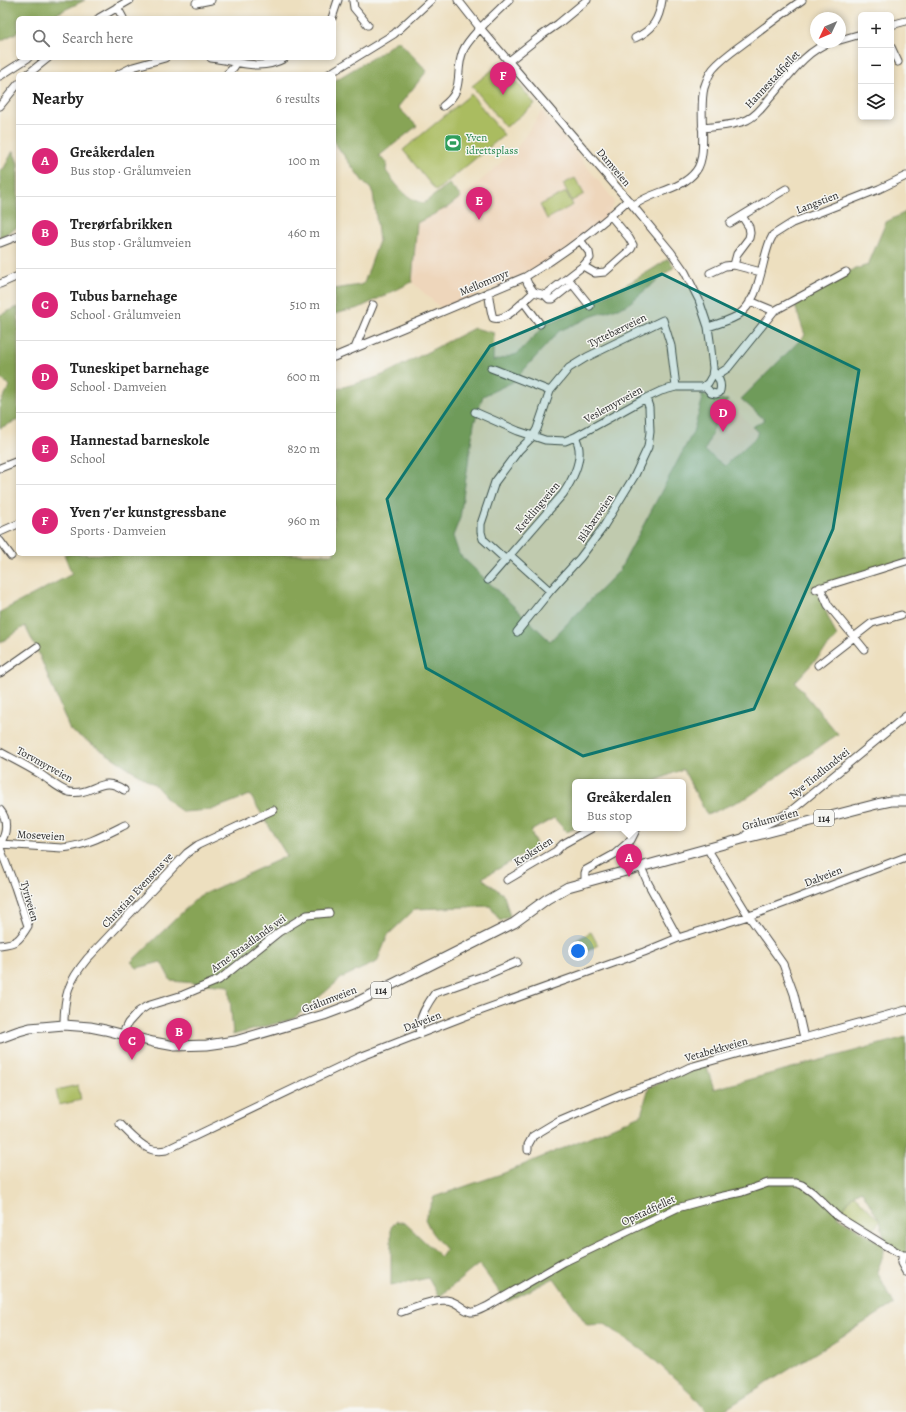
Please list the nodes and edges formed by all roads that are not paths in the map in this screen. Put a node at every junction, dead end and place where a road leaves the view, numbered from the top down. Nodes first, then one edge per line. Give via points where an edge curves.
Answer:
1 (130, 0) edge
2 (211, 0) edge
3 (338, 0) edge
4 (354, 0) edge
5 (431, 0) edge
6 (458, 0) edge
7 (509, 0) edge
8 (587, 0) edge
9 (662, 0) edge
10 (802, 0) edge
11 (196, 3) dead end
12 (117, 8) junction
13 (103, 16) edge
14 (123, 16) edge
15 (333, 16) edge
16 (906, 21) edge
17 (894, 24) edge
18 (368, 25) dead end
19 (480, 28) junction
20 (858, 35) edge
21 (635, 38) dead end
22 (846, 38) edge
23 (819, 48) edge
24 (891, 48) edge
25 (25, 60) edge
26 (46, 60) edge
27 (158, 60) edge
28 (224, 60) edge
29 (277, 60) edge
30 (509, 61) junction
31 (237, 62) junction
32 (898, 62) dead end
33 (30, 72) edge
34 (123, 72) edge
35 (229, 72) edge
36 (332, 72) edge
37 (0, 76) edge
38 (16, 86) edge
39 (0, 106) edge
40 (443, 106) dead end
41 (702, 128) junction
42 (906, 176) edge
43 (786, 189) dead end
44 (630, 203) junction
45 (610, 216) junction
46 (742, 216) junction
47 (730, 223) dead end
48 (16, 237) edge
49 (580, 240) junction
50 (0, 244) edge
51 (734, 265) junction
52 (584, 266) junction
53 (761, 272) junction
54 (846, 272) dead end
55 (710, 273) dead end
56 (16, 277) edge
57 (524, 277) junction
58 (570, 282) junction
59 (0, 284) edge
60 (488, 292) junction
61 (534, 292) junction
62 (523, 301) junction
63 (750, 301) junction
64 (372, 305) dead end
65 (590, 306) dead end
66 (774, 311) junction
67 (540, 324) dead end
68 (708, 328) junction
69 (355, 348) junction
70 (336, 355) edge
71 (491, 368) dead end
72 (715, 372) junction
73 (705, 386) junction
74 (676, 387) junction
75 (550, 392) junction
76 (646, 398) junction
77 (475, 412) dead end
78 (533, 436) junction
79 (576, 437) junction
80 (16, 462) edge
81 (0, 468) edge
82 (16, 525) edge
83 (0, 532) edge
84 (0, 541) edge
85 (11, 556) dead end
86 (508, 557) junction
87 (906, 561) edge
88 (488, 580) dead end
89 (550, 591) junction
90 (901, 615) dead end
91 (517, 632) dead end
92 (854, 637) junction
93 (37, 647) dead end
94 (864, 649) dead end
95 (818, 665) dead end
96 (0, 673) edge
97 (906, 716) edge
98 (0, 752) edge
99 (124, 790) dead end
100 (906, 801) edge
101 (0, 810) edge
102 (273, 810) dead end
103 (125, 825) dead end
104 (587, 831) edge
105 (636, 831) edge
106 (742, 839) junction
107 (0, 844) edge
108 (0, 848) edge
109 (710, 853) dead end
110 (906, 857) edge
111 (641, 867) junction
112 (507, 880) dead end
113 (585, 882) junction
114 (330, 913) dead end
115 (748, 915) junction
116 (678, 938) junction
117 (0, 945) edge
118 (517, 962) dead end
119 (906, 1010) edge
120 (64, 1025) junction
121 (123, 1033) junction
122 (420, 1033) junction
123 (0, 1038) edge
124 (804, 1038) junction
125 (120, 1124) dead end
126 (528, 1150) dead end
127 (904, 1255) edge
128 (906, 1272) edge
129 (401, 1312) dead end

1 - 12 street
2 - 11 street
3 - 15 street
4 - 18 street via 354,8
5 - 36 street via 394,34
6 - 19 street, Damveien
7 - 19 street
8 - 30 street
9 - 21 street via 655,23 646,33
10 - 41 street via 725,57 712,70 703,94
12 - 13 street
12 - 14 street
16 - 17 street
19 - 30 street, Damveien
19 - 40 street via 463,50 457,92
20 - 22 street
23 - 41 street, Hannestadfjellet via 809,55 753,116 740,122
24 - 32 street
25 - 37 street
26 - 33 street
27 - 34 street
28 - 31 street
29 - 31 street via 262,66
30 - 44 street, Damveien
31 - 35 street
38 - 39 street
41 - 44 street via 701,164 694,174 677,185
42 - 53 street, Langstien via 792,223 777,232 770,241
43 - 46 street
44 - 45 street, Mellommyr
44 - 68 street, Damveien via 685,272 699,300
45 - 49 street, Mellommyr
45 - 52 street via 629,238 633,245 632,250 605,272 595,273
46 - 47 street
46 - 51 street via 750,232 749,238 737,254
48 - 50 street
49 - 52 street via 591,255
49 - 57 street, Mellommyr
51 - 53 street
51 - 55 street
52 - 58 street
53 - 63 street, Langstien
54 - 66 street
56 - 59 street
57 - 60 street, Mellommyr
57 - 61 street
58 - 61 street via 553,299
58 - 65 street
60 - 62 street via 490,308 493,318 496,319 508,315
60 - 69 street, Mellommyr
61 - 62 street
62 - 67 street
63 - 66 street
63 - 68 street, Langstien via 736,316
64 - 69 street
66 - 72 street via 728,368
68 - 72 street, Damveien
69 - 70 street, Mellommyr
71 - 75 street
72 - 73 street
72 - 73 street, Damveien via 721,384 719,393 711,393
73 - 74 street, Veslemyrveien
74 - 75 street, Tyttebærveien via 671,346 663,320 569,368
74 - 76 street, Veslemyrveien
75 - 78 street, Tyttebærveien
76 - 79 street, Veslemyrveien
76 - 89 street, Blåbærveien via 649,407 648,447 635,475 602,529
77 - 78 street
78 - 79 street, Veslemyrveien via 554,441
78 - 86 street, Tyttebærveien via 519,450 496,482 481,524 483,539
79 - 86 street, Kreklingveien via 580,450 571,481 563,494
80 - 81 street
82 - 83 street
84 - 85 street
86 - 88 street, Kreklingveien
86 - 89 street, Tyttebærveien
87 - 92 street via 818,588 828,606
89 - 91 street, Blåbærveien
90 - 92 street via 872,622
92 - 94 street
92 - 95 street
93 - 96 street
97 - 106 street, Nye Tindlundvei via 792,810 748,833
98 - 99 street, Torvmyrveien via 67,791 76,793 111,783
100 - 106 main road, Grålumveien / 114 via 876,804
101 - 107 street via 6,823
102 - 120 street, Christian Evensens ve via 198,845 187,853 77,971 65,998
103 - 107 street, Moseveien via 72,847
104 - 112 street, Krokstien
105 - 113 street via 631,840 615,854 586,870
106 - 111 main road, Grålumveien / 114
108 - 117 street, Tyriveien via 28,926 15,943
109 - 115 street
110 - 115 street, Dalveien
111 - 113 main road, Grålumveien / 114
111 - 116 street
113 - 121 main road, Grålumveien / 114 via 558,892 514,923 480,941 365,998 324,1015 217,1045 176,1046
114 - 121 street, Arne Braadlands vei via 307,916 279,932 219,980 147,1006 128,1023
115 - 116 street, Dalveien
115 - 124 street via 783,964 794,994
116 - 122 street, Dalveien
118 - 122 street via 437,992 421,1019
119 - 124 street, Vetabekkveien
120 - 121 main road, Grålumveien / 114
120 - 123 main road, Grålumveien / 114 via 30,1028
122 - 125 street, Dalveien via 360,1056 166,1150 150,1149
124 - 126 street, Vetabekkveien via 690,1067 663,1080 624,1093 540,1130 533,1136
127 - 128 street, Opstadfjellet via 901,1263
127 - 129 street, Opstadfjellet via 837,1216 802,1185 792,1182 768,1183 677,1208 564,1262 476,1311 470,1312 446,1300

